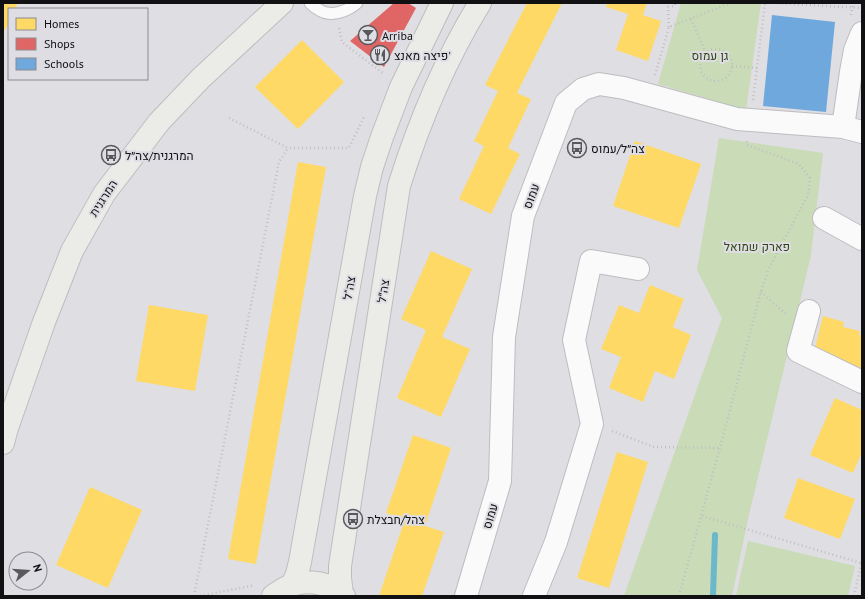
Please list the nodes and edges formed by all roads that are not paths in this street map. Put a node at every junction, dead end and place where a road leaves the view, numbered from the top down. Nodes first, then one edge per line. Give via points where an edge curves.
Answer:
1 (282, 3) edge
2 (310, 3) edge
3 (357, 3) edge
4 (442, 3) edge
5 (480, 3) edge
6 (856, 26) edge
7 (853, 129) edge
8 (824, 218) dead end
9 (862, 240) edge
10 (638, 269) dead end
11 (806, 321) road end
12 (862, 382) edge
13 (3, 443) edge
14 (292, 585) junction
15 (266, 590) edge
16 (343, 595) edge
17 (466, 596) edge
18 (534, 596) edge

1 - 13 main road, המרגנית via 201,78 159,122 104,194 72,251 44,322
2 - 3 lane via 321,12 336,14
4 - 14 main road, צה"ל via 401,87 372,167 300,562
5 - 16 main road, צה״ל via 430,99 399,186 340,566
6 - 7 street via 855,50 850,72
7 - 17 street, עמוס via 738,120 624,88 599,84 583,89 566,102 523,216 504,337 500,481
8 - 9 street
10 - 18 street via 591,261 574,340 592,424 556,542
11 - 12 street via 798,351
14 - 15 main road via 281,590
14 - 16 main road via 318,583 331,587

